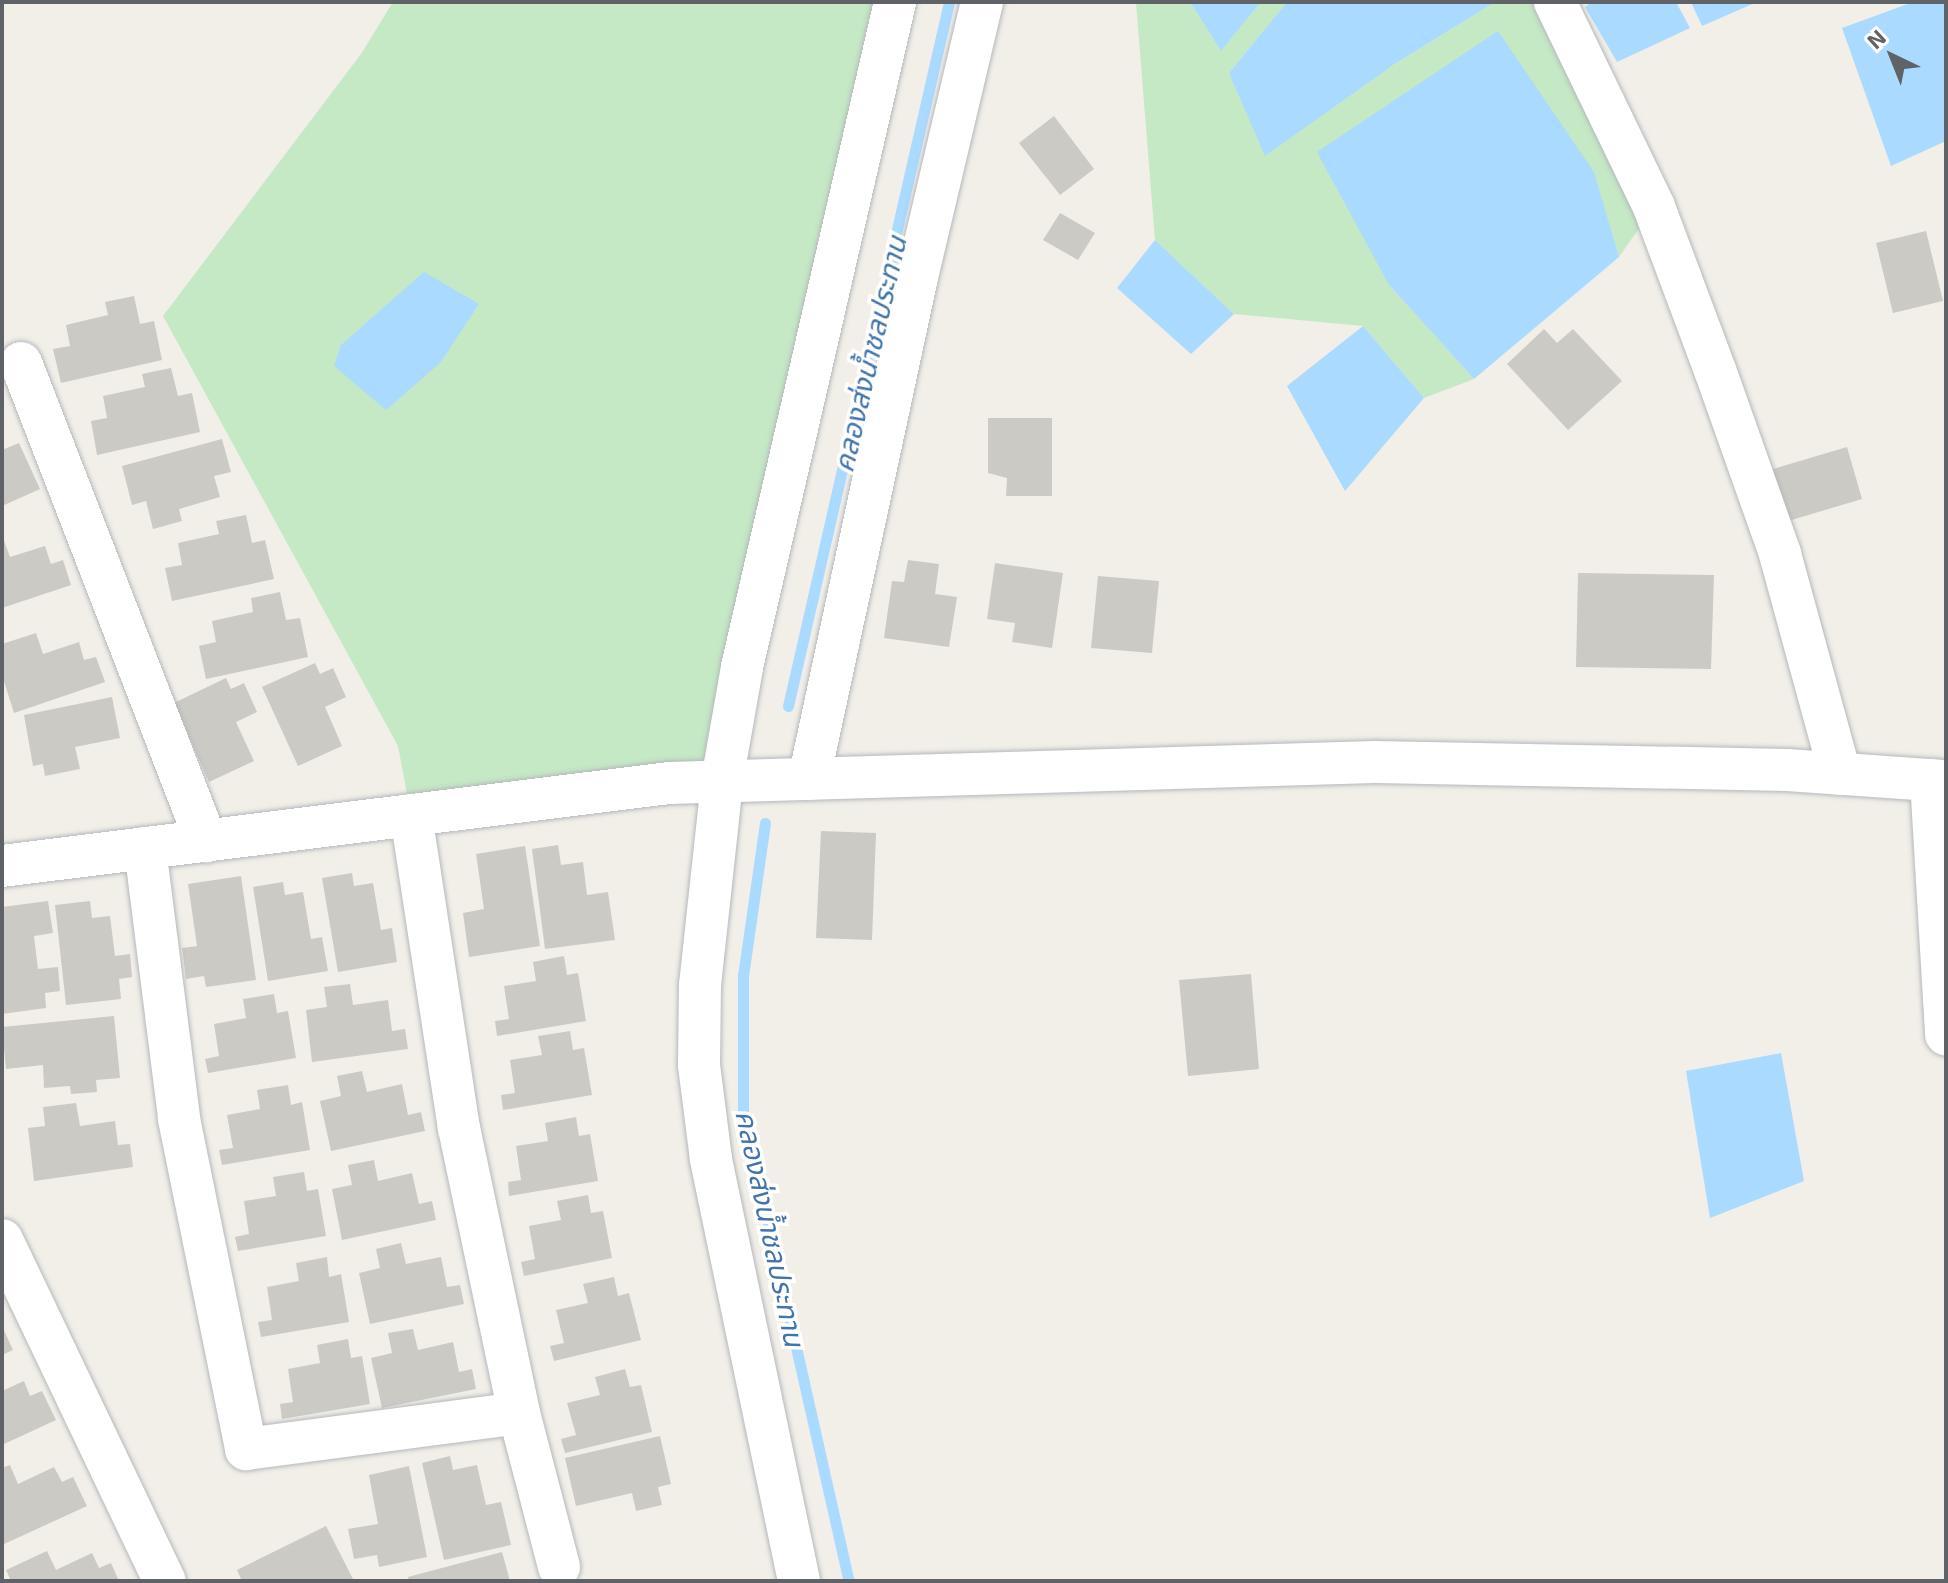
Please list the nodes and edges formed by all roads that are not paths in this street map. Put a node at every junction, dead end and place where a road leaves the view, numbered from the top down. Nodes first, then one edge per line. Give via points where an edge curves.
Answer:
1 (895, 2) edge
2 (982, 2) edge
3 (1555, 2) edge
4 (21, 363) dead end
5 (1840, 774) junction
6 (809, 779) junction
7 (722, 781) junction
8 (1938, 781) edge
9 (411, 815) junction
10 (206, 841) junction
11 (145, 848) junction
12 (2, 866) edge
13 (1946, 1035) edge
14 (2, 1240) edge
15 (519, 1413) junction
16 (559, 1567) dead end
17 (165, 1581) edge
18 (799, 1581) edge

1 - 7 street via 742,667
2 - 6 street
3 - 5 street via 1654,207 1715,370 1780,554
4 - 10 street
5 - 6 street via 1375,762
5 - 8 street
6 - 7 street
7 - 9 street
7 - 18 street via 700,985 699,1065 711,1159
8 - 13 street
9 - 10 street
9 - 15 street via 459,1128
10 - 11 street
11 - 12 street
11 - 15 street via 179,1119 246,1449
14 - 17 street
15 - 16 street

